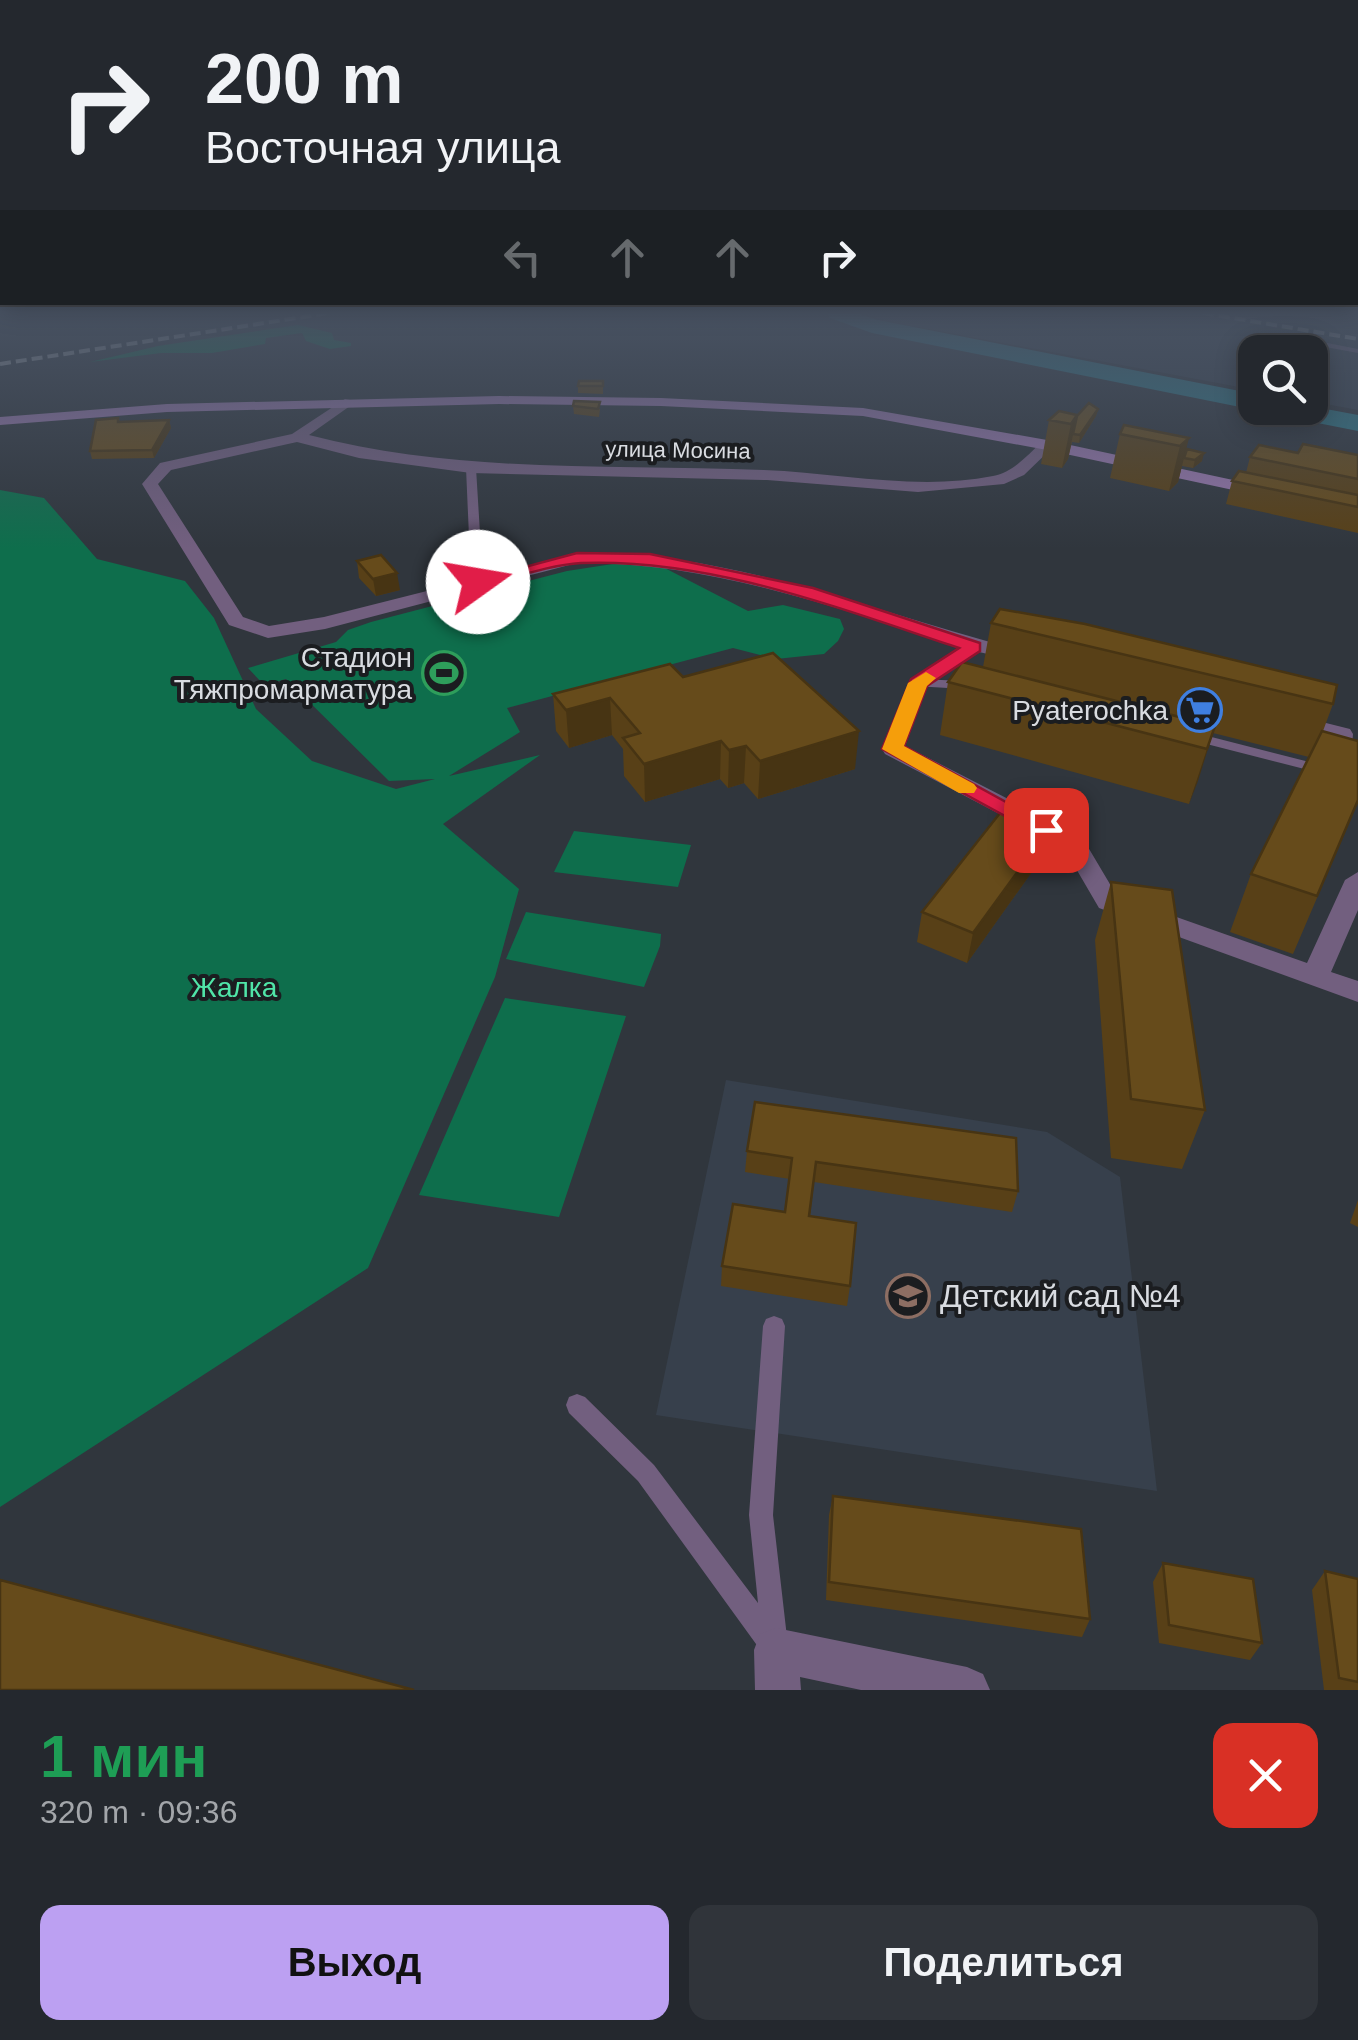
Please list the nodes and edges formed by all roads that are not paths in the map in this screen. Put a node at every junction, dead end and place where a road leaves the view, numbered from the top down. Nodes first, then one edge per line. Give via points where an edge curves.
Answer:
1 (345, 403) junction
2 (0, 421) edge
3 (297, 437) junction
4 (1047, 444) junction
5 (471, 468) junction
6 (1281, 496) edge
7 (478, 582) junction
8 (973, 647) junction
9 (1041, 660) edge
10 (918, 683) junction
11 (990, 688) edge
12 (1266, 714) edge
13 (1174, 731) edge
14 (1348, 777) edge
15 (1358, 880) edge
16 (1315, 977) junction
17 (1358, 992) edge
18 (774, 1326) dead end
19 (577, 1405) dead end
20 (777, 1670) edge
21 (967, 1690) edge

1 - 2 main road
1 - 3 street, улица Мосина
1 - 4 main road via 661,402 863,412
3 - 5 street, улица Мосина
3 - 7 street, улица Мосина via 166,466 150,484 236,621 268,632
4 - 5 street, улица Мосина via 998,481 918,486
4 - 6 main road
5 - 7 lane
7 - 8 street via 577,558 650,559 813,593
8 - 9 street
8 - 10 street
10 - 11 lane
10 - 16 street via 892,749 1073,843 1108,902
12 - 14 street via 1342,734
13 - 14 lane
15 - 16 street
16 - 17 street
18 - 20 lane via 761,1514
19 - 20 lane via 646,1473
20 - 21 street

